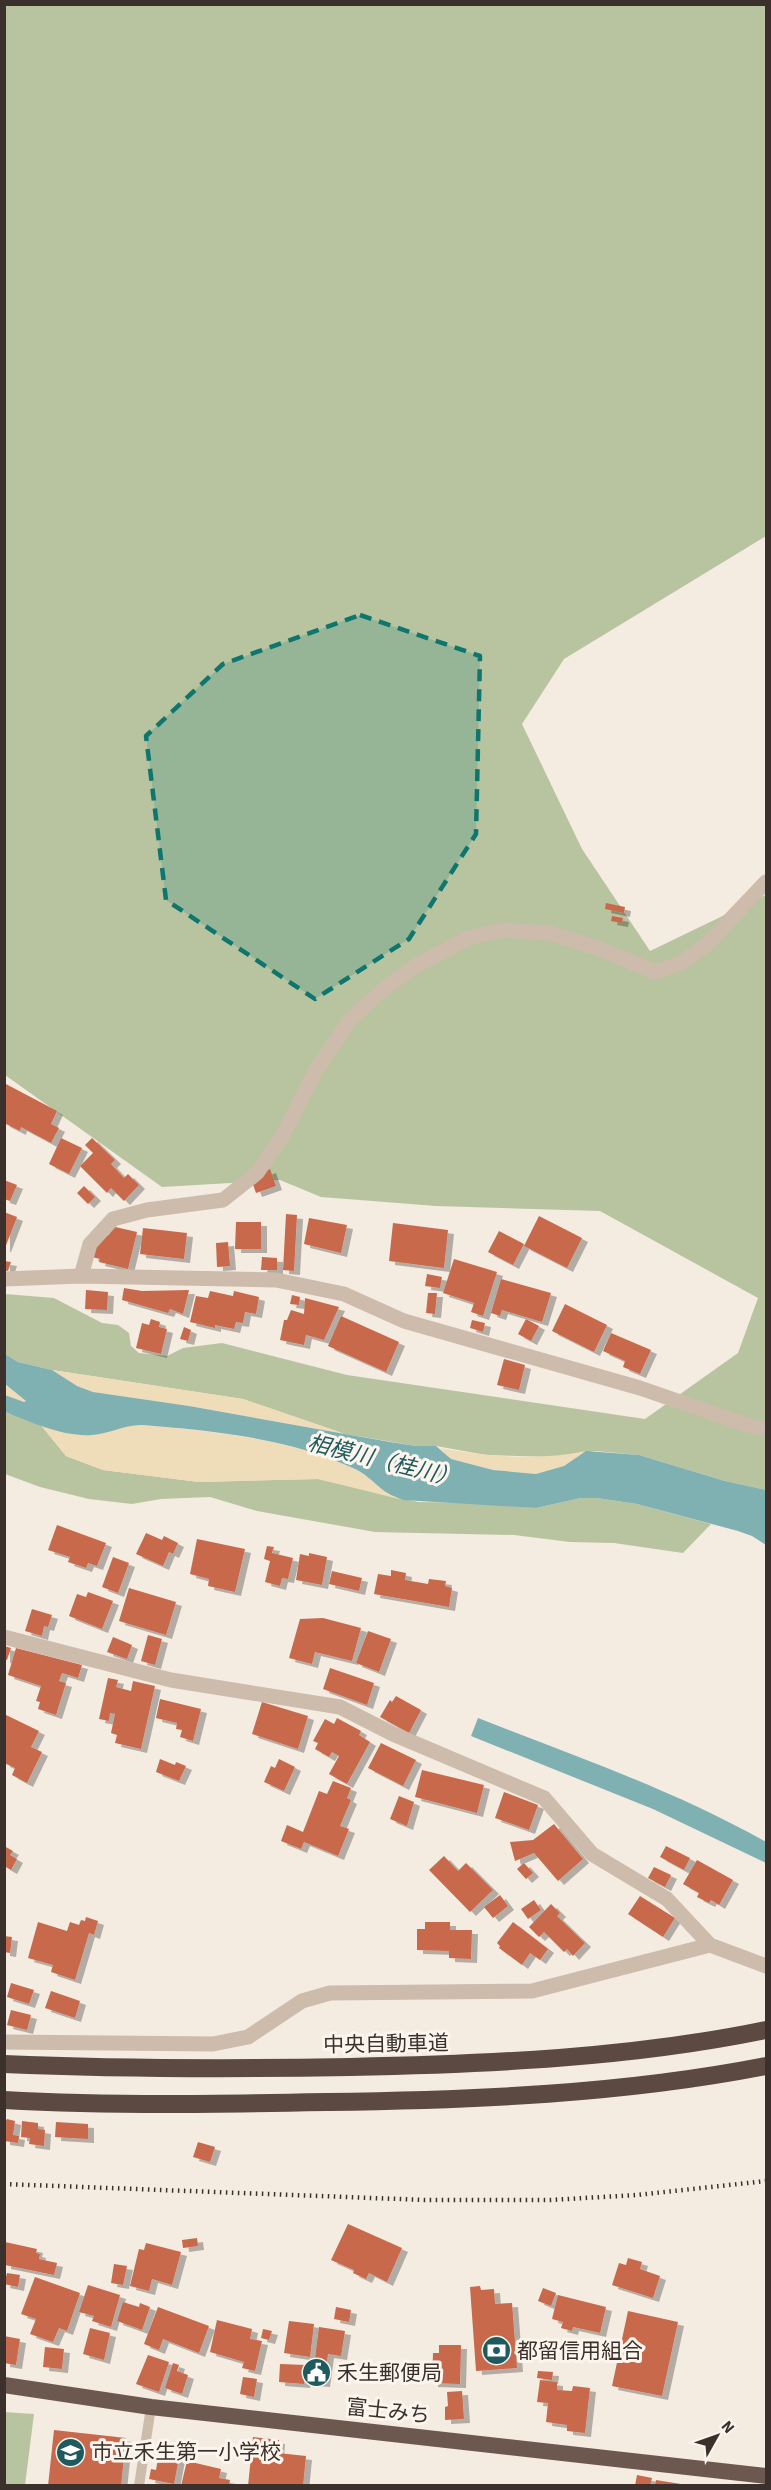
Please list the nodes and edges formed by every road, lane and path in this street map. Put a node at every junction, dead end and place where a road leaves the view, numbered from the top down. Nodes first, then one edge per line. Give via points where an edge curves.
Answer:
1 (766, 882) edge
2 (81, 1276) junction
3 (4, 1279) edge
4 (766, 1429) edge
5 (4, 1636) edge
6 (710, 1945) junction
7 (766, 1966) edge
8 (766, 2030) edge
9 (4, 2042) edge
10 (4, 2064) edge
11 (766, 2066) edge
12 (4, 2100) edge
13 (4, 2385) edge
14 (151, 2407) junction
15 (766, 2476) edge
16 (139, 2486) edge

1 - 2 street via 706,944 682,963 655,972 550,933 504,930 468,938 419,964 387,986 350,1020 257,1173 223,1200 147,1210 113,1219 90,1244
2 - 3 street
2 - 4 street via 276,1280 344,1294 404,1321 640,1388
5 - 6 street via 171,1680 340,1707 393,1734 544,1798 592,1854 667,1899
6 - 7 street
6 - 9 street via 532,1990 330,1993 302,2001 248,2037 213,2044
8 - 10 highway, 中央自動車道 via 633,2050 462,2065 111,2069
11 - 12 highway via 630,2086 455,2100 93,2105
13 - 14 highway, 富士みち
14 - 15 highway, 富士みち
14 - 16 lane

